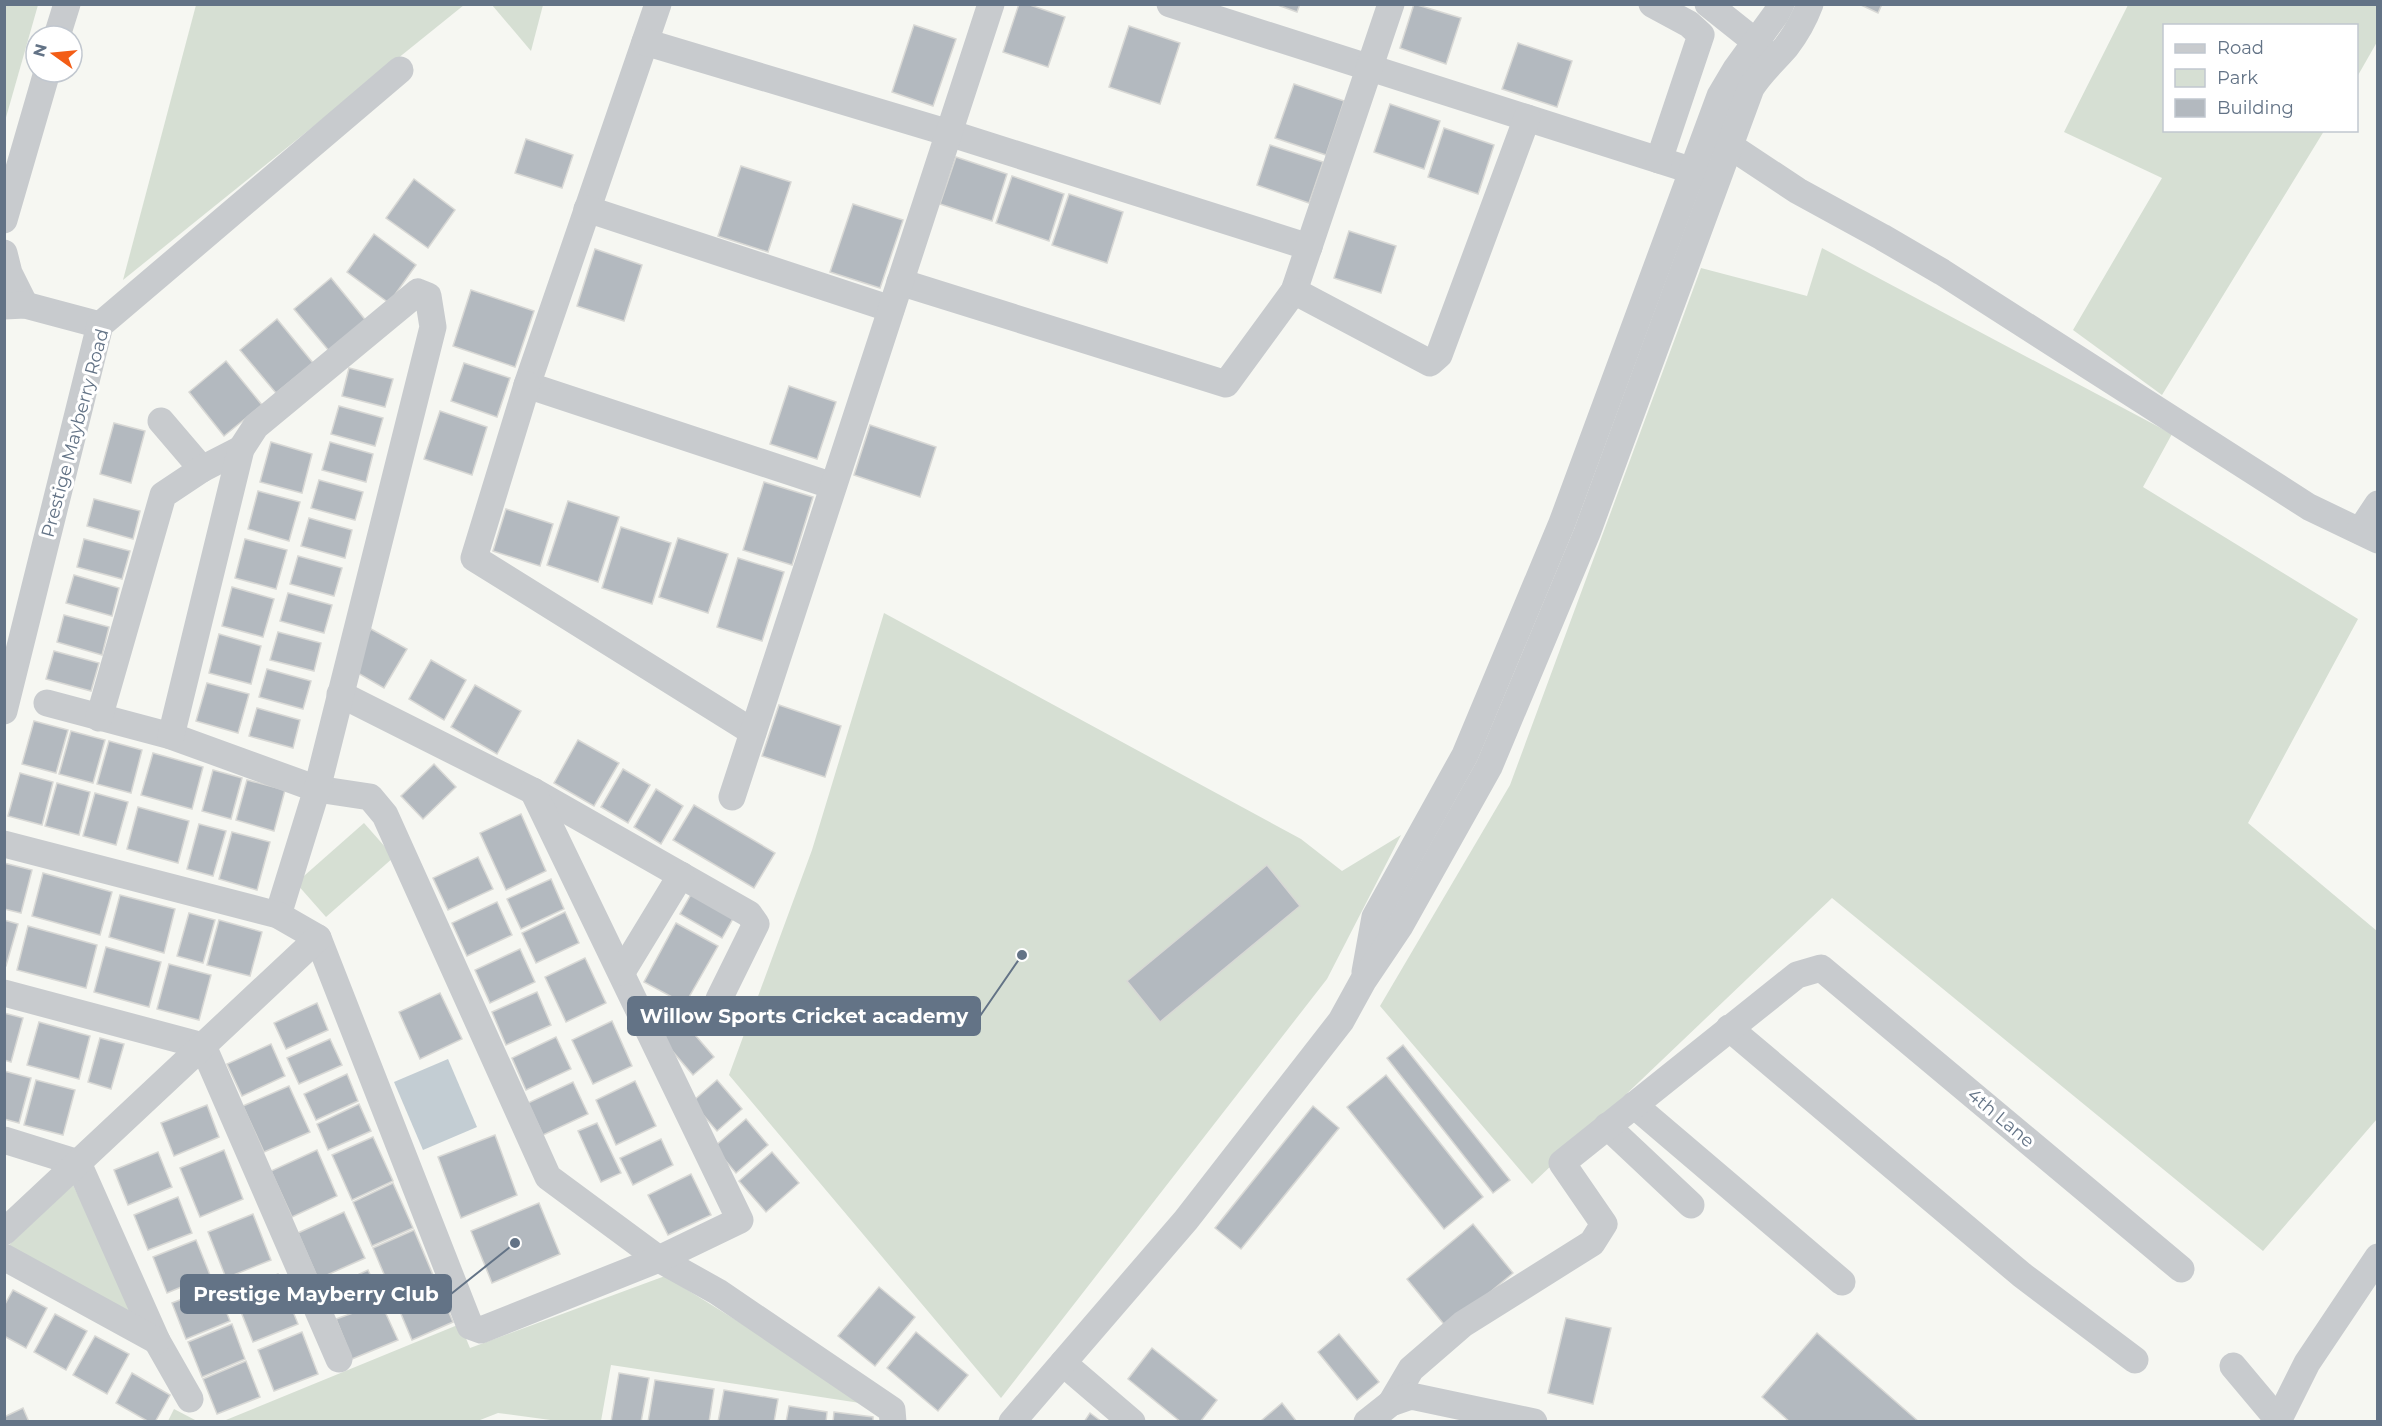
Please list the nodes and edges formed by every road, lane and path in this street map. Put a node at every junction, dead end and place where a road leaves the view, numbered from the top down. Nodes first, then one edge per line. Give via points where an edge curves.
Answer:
1 (67, 4) edge
2 (658, 4) edge
3 (991, 4) edge
4 (1170, 4) edge
5 (1391, 4) edge
6 (1652, 4) edge
7 (1708, 4) edge
8 (1780, 4) edge
9 (1810, 4) edge
10 (61, 24) edge
11 (645, 42) junction
12 (1765, 52) junction
13 (1370, 69) junction
14 (400, 70) dead end
15 (44, 84) edge
16 (1527, 118) junction
17 (949, 133) junction
18 (1706, 135) junction
19 (1730, 146) junction
20 (1659, 160) junction
21 (1693, 170) junction
22 (1719, 179) junction
23 (587, 209) junction
24 (4, 220) edge
25 (1309, 247) junction
26 (4, 253) edge
27 (900, 282) junction
28 (1294, 291) junction
29 (15, 305) edge
30 (891, 309) junction
31 (100, 325) junction
32 (527, 385) junction
33 (161, 421) dead end
34 (241, 449) junction
35 (202, 469) junction
36 (833, 486) junction
37 (2378, 504) edge
38 (2369, 536) edge
39 (340, 694) junction
40 (47, 703) dead end
41 (4, 711) edge
42 (99, 718) junction
43 (753, 732) junction
44 (171, 736) junction
45 (318, 789) junction
46 (533, 791) junction
47 (732, 797) dead end
48 (4, 844) edge
49 (681, 875) junction
50 (278, 915) junction
51 (318, 938) junction
52 (622, 972) junction
53 (1363, 981) junction
54 (4, 993) edge
55 (719, 999) dead end
56 (1729, 1028) junction
57 (203, 1046) junction
58 (1634, 1104) junction
59 (1607, 1126) junction
60 (4, 1140) edge
61 (78, 1163) junction
62 (1691, 1205) dead end
63 (4, 1232) edge
64 (4, 1257) edge
65 (2378, 1257) edge
66 (659, 1259) junction
67 (2181, 1269) dead end
68 (1842, 1282) dead end
69 (157, 1341) junction
70 (339, 1359) dead end
71 (2134, 1360) dead end
72 (1063, 1363) junction
73 (2233, 1366) dead end
74 (190, 1399) dead end
75 (1391, 1403) junction
76 (2279, 1421) edge
77 (893, 1422) edge
78 (1012, 1422) edge
79 (1132, 1422) edge
80 (1367, 1422) edge
81 (1534, 1422) edge

1 - 10 street
2 - 11 street
3 - 17 street
4 - 13 street
5 - 13 street
6 - 20 street via 1701,35
7 - 12 street
8 - 12 street
9 - 12 street via 1801,25
11 - 17 street
11 - 23 street
12 - 18 street via 1736,69 1720,96
12 - 19 street
13 - 16 street
13 - 25 street
14 - 31 street, Prestige Mayberry Road
15 - 24 street
16 - 20 street
16 - 28 street via 1439,355 1430,363
17 - 25 street
17 - 27 street
18 - 19 street
18 - 21 street
19 - 22 street
19 - 38 street via 1798,191 1942,272 2309,507
20 - 21 street
21 - 22 street
21 - 53 street via 1562,523 1465,755 1375,917
22 - 53 street via 1587,533 1489,767 1400,926
23 - 30 street
23 - 32 street
25 - 28 street
26 - 29 street
27 - 28 street via 1226,384
27 - 30 street
29 - 31 street
30 - 36 street
31 - 41 street, Prestige Mayberry Road
32 - 36 street
32 - 43 street via 474,558
33 - 35 street
34 - 35 street
34 - 39 street via 256,426 418,292 428,296 433,327
34 - 44 street
35 - 42 street via 163,495
36 - 43 street
37 - 38 street
39 - 45 street
39 - 46 street
40 - 42 street
42 - 44 street
43 - 47 street
44 - 45 street
45 - 50 street
45 - 66 street via 370,796 385,815 548,1177
46 - 49 street
46 - 52 street
48 - 50 street
49 - 52 street
49 - 55 street via 755,919
50 - 51 street
51 - 57 street
51 - 66 street via 470,1326 482,1330
52 - 66 street via 740,1220
53 - 72 street via 1341,1021 1186,1220
54 - 57 street
56 - 58 street
56 - 67 street, 4th Lane via 1797,975 1821,968
56 - 71 street via 2022,1275
57 - 61 street
57 - 70 street
58 - 59 street
58 - 68 street
59 - 62 street
59 - 75 street via 1562,1163 1604,1224 1592,1243 1462,1324 1411,1369
60 - 61 street
61 - 63 street
61 - 69 street
64 - 69 street
65 - 76 street via 2307,1363
66 - 77 street via 718,1292 892,1410
69 - 74 street
72 - 78 street
72 - 79 street
73 - 76 street
75 - 80 street
75 - 81 street via 1411,1396 1424,1397

